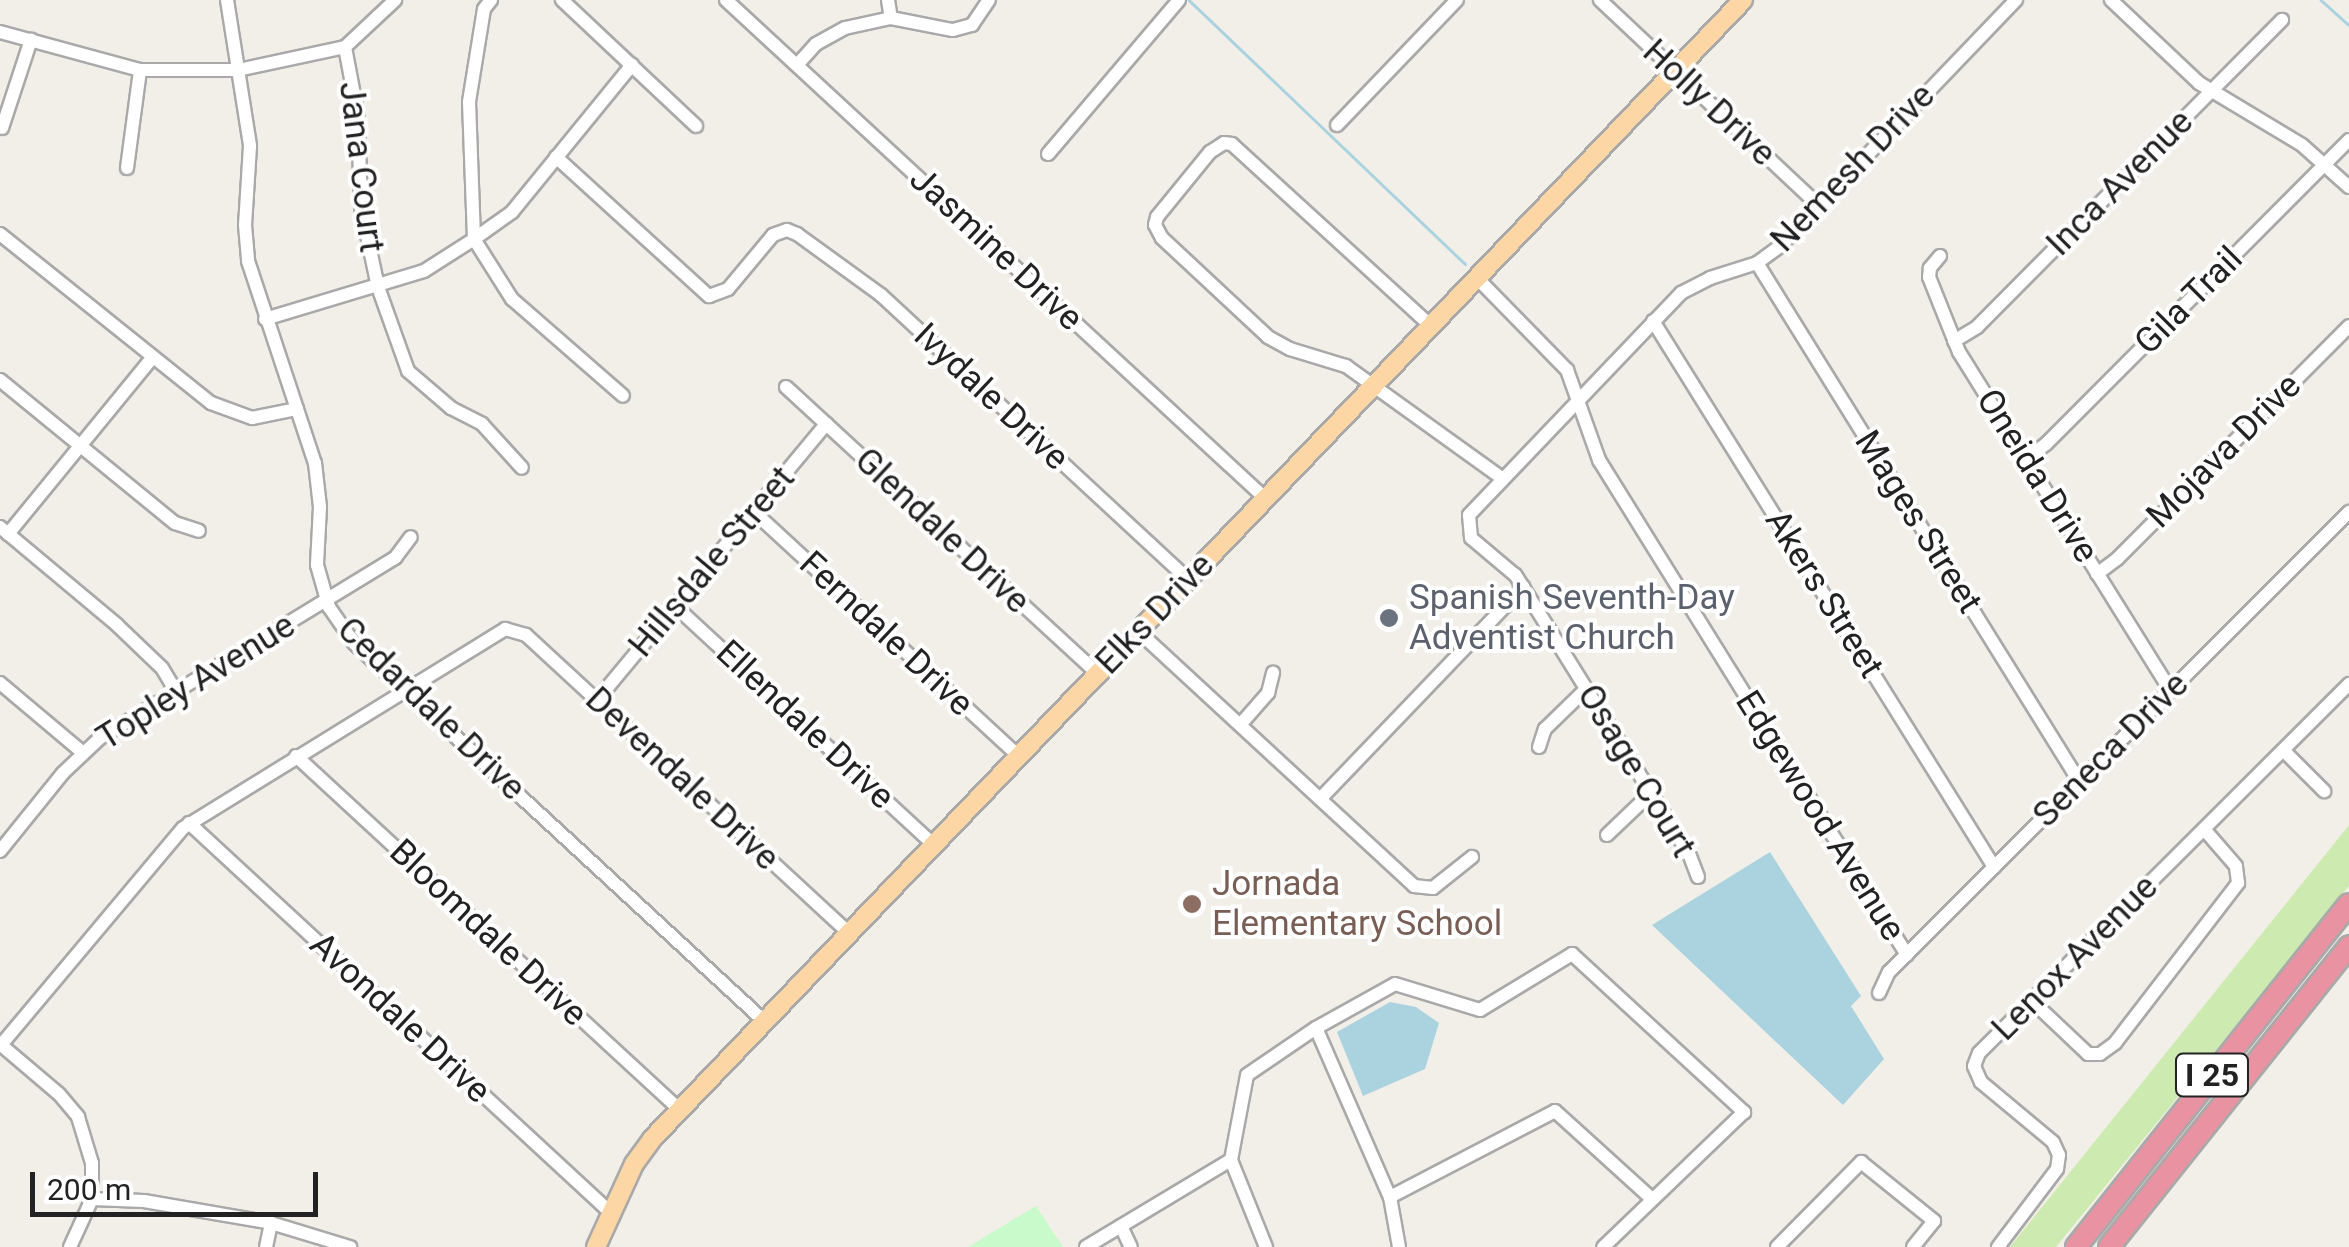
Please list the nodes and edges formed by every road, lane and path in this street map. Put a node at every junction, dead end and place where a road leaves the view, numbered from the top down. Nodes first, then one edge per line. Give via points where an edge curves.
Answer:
1 (227, 0) edge
2 (395, 0) edge
3 (491, 0) edge
4 (562, 0) edge
5 (726, 0) edge
6 (888, 0) edge
7 (989, 0) edge
8 (1178, 0) edge
9 (1457, 0) edge
10 (1600, 0) edge
11 (1742, 0) edge
12 (2016, 0) edge
13 (2114, 1) edge
14 (892, 18) junction
15 (2282, 20) dead end
16 (0, 32) edge
17 (31, 40) junction
18 (345, 47) junction
19 (632, 66) junction
20 (797, 66) junction
21 (140, 70) junction
22 (238, 70) junction
23 (1675, 71) junction
24 (2212, 91) junction
25 (1337, 125) dead end
26 (696, 126) dead end
27 (2, 128) edge
28 (2349, 140) edge
29 (1048, 154) dead end
30 (556, 157) junction
31 (2325, 164) junction
32 (126, 168) dead end
33 (2349, 187) edge
34 (1818, 205) junction
35 (0, 234) edge
36 (474, 239) junction
37 (1940, 256) dead end
38 (1757, 263) junction
39 (1477, 278) junction
40 (378, 287) junction
41 (265, 319) junction
42 (1654, 321) junction
43 (1431, 326) junction
44 (2349, 326) edge
45 (1954, 340) junction
46 (152, 358) junction
47 (0, 380) edge
48 (786, 386) dead end
49 (1373, 386) junction
50 (624, 396) dead end
51 (1579, 398) junction
52 (297, 409) junction
53 (826, 424) junction
54 (80, 446) junction
55 (2026, 459) junction
56 (522, 468) dead end
57 (1502, 478) junction
58 (1266, 499) junction
59 (754, 512) junction
60 (2349, 512) edge
61 (4, 531) edge
62 (198, 531) dead end
63 (411, 537) dead end
64 (2097, 574) junction
65 (1189, 580) junction
66 (1523, 587) junction
67 (326, 601) junction
68 (676, 606) junction
69 (1139, 632) junction
70 (1274, 673) dead end
71 (1098, 674) junction
72 (0, 683) edge
73 (2349, 684) edge
74 (404, 689) junction
75 (1586, 689) junction
76 (175, 690) junction
77 (2171, 691) junction
78 (597, 700) junction
79 (1240, 725) junction
80 (1539, 746) dead end
81 (2284, 751) junction
82 (83, 752) junction
83 (296, 756) junction
84 (1018, 756) junction
85 (2079, 781) junction
86 (2324, 791) dead end
87 (1651, 794) junction
88 (1320, 799) junction
89 (189, 822) junction
90 (2204, 829) junction
91 (1607, 835) dead end
92 (934, 844) junction
93 (1, 849) edge
94 (1472, 857) dead end
95 (1994, 868) junction
96 (1698, 877) dead end
97 (2349, 904) edge
98 (849, 933) junction
99 (2349, 946) edge
100 (1907, 956) junction
101 (1879, 993) dead end
102 (2032, 1001) junction
103 (764, 1021) junction
104 (1316, 1028) junction
105 (0, 1044) edge
106 (680, 1110) junction
107 (1231, 1160) junction
108 (1390, 1196) junction
109 (92, 1199) junction
110 (1652, 1200) junction
111 (611, 1213) junction
112 (271, 1224) junction
113 (1121, 1226) junction
114 (70, 1247) edge
115 (266, 1247) edge
116 (350, 1247) edge
117 (596, 1247) edge
118 (1086, 1247) edge
119 (1132, 1247) edge
120 (1266, 1247) edge
121 (1399, 1247) edge
122 (1603, 1247) edge
123 (1778, 1247) edge
124 (1912, 1247) edge
125 (1998, 1247) edge
126 (2076, 1247) edge
127 (2112, 1247) edge

1 - 22 street, Cedardale Drive
2 - 18 street
3 - 36 street via 469,102
4 - 19 street
5 - 20 street, Jasmine Drive
6 - 14 street
7 - 14 street via 972,25 953,30
8 - 29 street
9 - 25 street
10 - 23 street, Holly Drive
11 - 23 main road, Elks Drive
12 - 34 street, Nemesh Drive
13 - 24 street
14 - 20 street via 845,28 816,44
15 - 24 street, Inca Avenue
16 - 17 street
17 - 21 street
17 - 27 street
18 - 22 street
18 - 40 street, Jana Court via 358,116 361,207
19 - 26 street
19 - 30 street
20 - 58 street, Jasmine Drive
21 - 22 street
21 - 32 street
22 - 41 street, Cedardale Drive via 250,157 246,248
23 - 34 street, Holly Drive
23 - 39 main road, Elks Drive
24 - 31 street
24 - 45 street, Inca Avenue via 1978,327
28 - 31 street, Gila Trail
30 - 36 street via 512,212
30 - 65 street, Ivydale Drive via 714,302 783,226 797,234 882,295
31 - 33 street
31 - 55 street, Gila Trail
34 - 38 street, Nemesh Drive
35 - 46 street
36 - 40 street via 424,271
36 - 50 street via 512,299
37 - 45 street, Oneida Drive via 1929,277
38 - 42 street, Nemesh Drive via 1695,284
38 - 85 street, Mages Street
39 - 43 main road, Elks Drive
39 - 51 street, Edgewood Avenue via 1555,354
40 - 41 street
40 - 56 street, Jana Court via 408,371 451,408 482,424
41 - 52 street, Cedardale Drive
42 - 51 street, Nemesh Drive
42 - 95 street, Akers Street
43 - 49 main road, Elks Drive
43 - 49 street via 1240,149 1224,143 1210,152 1157,217 1158,234 1275,342 1340,363
44 - 64 street, Mojava Drive
45 - 55 street, Oneida Drive
46 - 52 street via 226,411 260,418
46 - 54 street
47 - 54 street
48 - 53 street, Glendale Drive
49 - 57 street
49 - 58 main road, Elks Drive
51 - 57 street, Nemesh Drive
51 - 100 street, Edgewood Avenue via 1599,460
52 - 67 street, Cedardale Drive via 318,474 316,554
53 - 59 street, Hillsdale Street
53 - 71 street, Glendale Drive
54 - 61 street
54 - 62 street via 179,526
55 - 64 street, Oneida Drive
57 - 66 street, Osage Court via 1471,511 1467,526 1474,542
58 - 65 main road, Elks Drive
59 - 68 street, Hillsdale Street
59 - 84 street, Ferndale Drive
60 - 77 street, Seneca Drive
61 - 76 street via 118,625
63 - 67 street, Topley Avenue via 399,556
64 - 77 street, Oneida Drive
65 - 69 main road, Elks Drive
66 - 75 street, Osage Court
66 - 88 street
67 - 74 street, Cedardale Drive via 348,636
67 - 76 street, Topley Avenue
68 - 78 street, Hillsdale Street
68 - 92 street, Ellendale Drive
69 - 71 main road, Elks Drive
69 - 79 street
70 - 79 street via 1268,693
71 - 84 main road, Elks Drive
72 - 82 street
73 - 81 street, Lenox Avenue
74 - 78 street, Devendale Drive via 514,628
74 - 83 street
74 - 103 street, Cedardale Drive
75 - 80 street via 1545,729
75 - 87 street, Osage Court
76 - 82 street, Topley Avenue
77 - 85 street, Seneca Drive
78 - 98 street, Devendale Drive
79 - 88 street
81 - 86 street
81 - 90 street, Lenox Avenue
82 - 93 street, Topley Avenue
83 - 89 street
83 - 106 street, Bloomdale Drive
84 - 92 main road, Elks Drive
85 - 95 street, Seneca Drive
87 - 91 street
87 - 96 street, Osage Court
88 - 94 street via 1419,888 1438,885
89 - 105 street
89 - 111 street, Avondale Drive
90 - 102 street, Lenox Avenue
90 - 102 street via 2236,866 2238,883 2114,1043 2088,1054
92 - 98 main road, Elks Drive
95 - 100 street, Seneca Drive
97 - 126 highway, I 25
98 - 103 main road, Elks Drive
99 - 127 highway, I 25
100 - 101 street, Seneca Drive
102 - 125 street, Lenox Avenue via 1974,1066 1981,1082 2059,1154 2057,1169
103 - 106 main road, Elks Drive
104 - 107 street via 1247,1075
104 - 108 street
104 - 110 street via 1395,984 1480,1010 1572,954 1744,1112
105 - 109 street via 78,1117 92,1163
106 - 111 main road, Elks Drive via 641,1151
107 - 113 street
107 - 120 street
108 - 110 street via 1555,1111
108 - 121 street
109 - 112 street via 144,1200
109 - 114 street
110 - 122 street
111 - 117 main road, Elks Drive
112 - 115 street
112 - 116 street
113 - 118 street
113 - 119 street
123 - 124 street via 1861,1162 1934,1221

